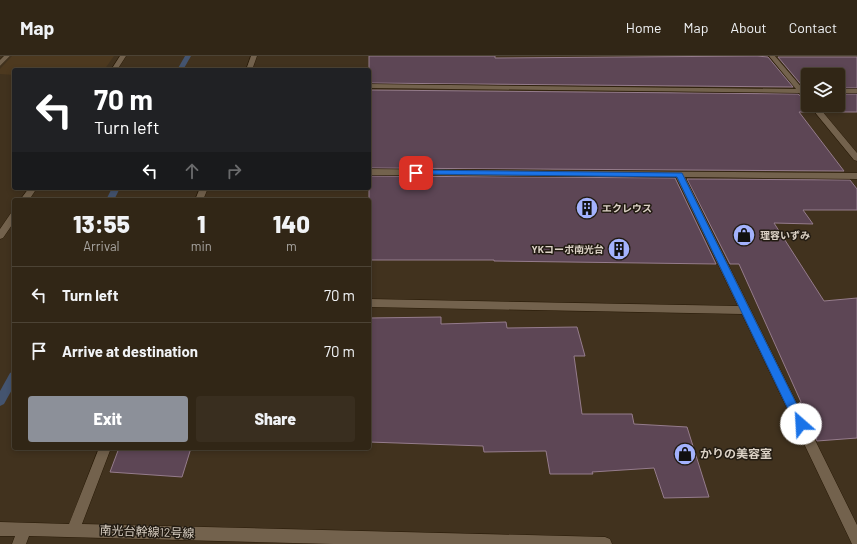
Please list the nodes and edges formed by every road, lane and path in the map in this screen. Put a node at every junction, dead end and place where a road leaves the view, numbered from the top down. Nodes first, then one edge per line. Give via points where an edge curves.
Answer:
1 (7, 56) edge
2 (123, 56) edge
3 (254, 56) edge
4 (772, 56) edge
5 (0, 64) edge
6 (115, 68) edge
7 (249, 68) edge
8 (371, 86) edge
9 (801, 87) edge
10 (801, 90) edge
11 (845, 90) edge
12 (857, 91) edge
13 (819, 112) edge
14 (857, 158) edge
15 (371, 172) edge
16 (680, 174) junction
17 (857, 176) edge
18 (12, 218) edge
19 (0, 236) edge
20 (371, 304) edge
21 (746, 310) junction
22 (104, 450) edge
23 (0, 528) edge
24 (25, 529) junction
25 (74, 530) junction
26 (857, 539) edge
27 (286, 540) edge
28 (549, 543) edge
29 (19, 544) edge
30 (605, 544) edge

1 - 5 street
2 - 6 street
3 - 7 street
4 - 9 street
8 - 10 street
11 - 12 street
13 - 14 street
15 - 16 street
16 - 17 street
16 - 21 street
18 - 19 street
20 - 21 street
21 - 26 street
22 - 25 street
23 - 24 street, 南光台幹線12号線
24 - 25 street, 南光台幹線12号線
24 - 29 street
25 - 27 street, 南光台幹線12号線
27 - 28 street, 南光台幹線12号線
28 - 30 street, 南光台幹線12号線

